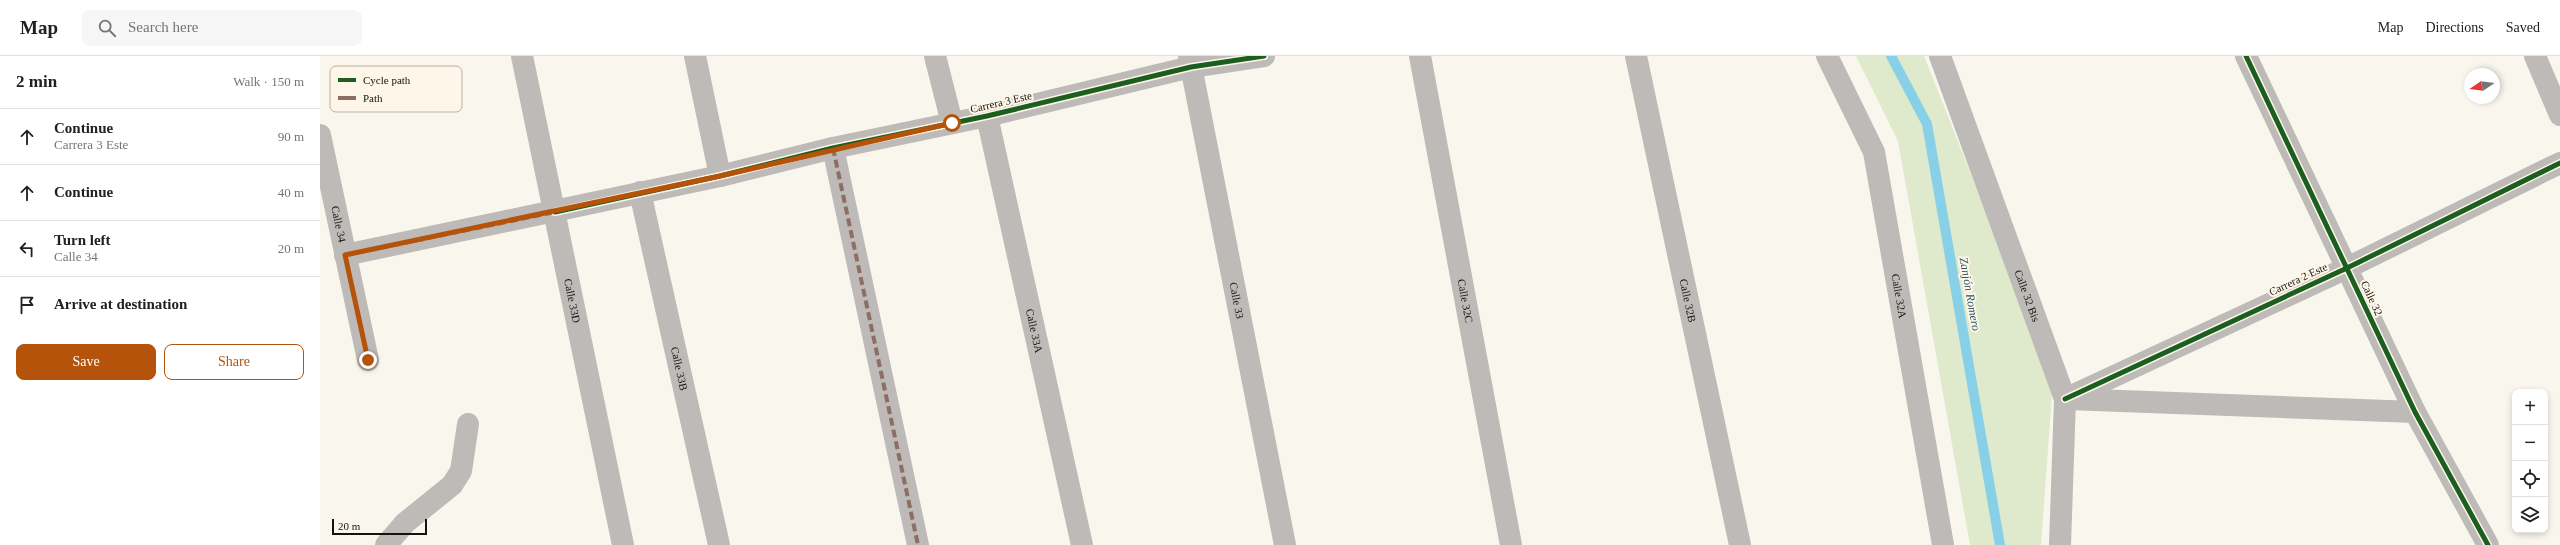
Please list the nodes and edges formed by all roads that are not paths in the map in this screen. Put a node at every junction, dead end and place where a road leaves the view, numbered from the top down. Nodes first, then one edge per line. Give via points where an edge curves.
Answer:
1 (522, 56) edge
2 (695, 56) edge
3 (935, 56) edge
4 (1264, 56) edge
5 (1420, 56) edge
6 (1636, 56) edge
7 (1827, 56) edge
8 (1940, 56) edge
9 (2246, 56) edge
10 (2535, 56) edge
11 (1190, 61) edge
12 (2560, 115) edge
13 (987, 116) junction
14 (952, 123) junction
15 (320, 135) edge
16 (833, 148) junction
17 (2560, 163) edge
18 (720, 176) junction
19 (640, 192) junction
20 (555, 212) junction
21 (345, 255) junction
22 (2347, 268) junction
23 (368, 360) dead end
24 (2065, 399) junction
25 (2415, 412) junction
26 (468, 424) dead end
27 (386, 545) edge
28 (623, 545) edge
29 (719, 545) edge
30 (918, 545) edge
31 (1082, 545) edge
32 (1285, 545) edge
33 (1511, 545) edge
34 (1740, 545) edge
35 (1943, 545) edge
36 (2060, 545) edge
37 (2488, 545) edge

1 - 20 street, Calle 33D
2 - 18 street
3 - 14 street
4 - 11 street, Carrera 3 Este
5 - 33 street, Calle 32C
6 - 34 street, Calle 32B
7 - 35 street, Calle 32A via 1874,152
8 - 24 street, Calle 32 Bis
9 - 22 street, Calle 32
10 - 12 street
11 - 13 street, Carrera 3 Este
11 - 32 street, Calle 33
13 - 14 street, Carrera 3 Este
13 - 31 street, Calle 33A
14 - 16 street, Carrera 3 Este
15 - 21 street, Calle 34
16 - 18 street, Carrera 3 Este
16 - 30 street
17 - 22 street, Carrera 2 Este
18 - 19 street, Carrera 3 Este
19 - 20 street, Carrera 3 Este
19 - 29 street, Calle 33B
20 - 21 street, Carrera 3 Este
20 - 28 street, Calle 33D
21 - 23 street, Calle 34
22 - 24 street, Carrera 2 Este
22 - 25 street, Calle 32
24 - 25 street
24 - 36 street, Calle 32 Bis
25 - 37 street, Calle 32
26 - 27 street via 461,471 452,485 405,523

